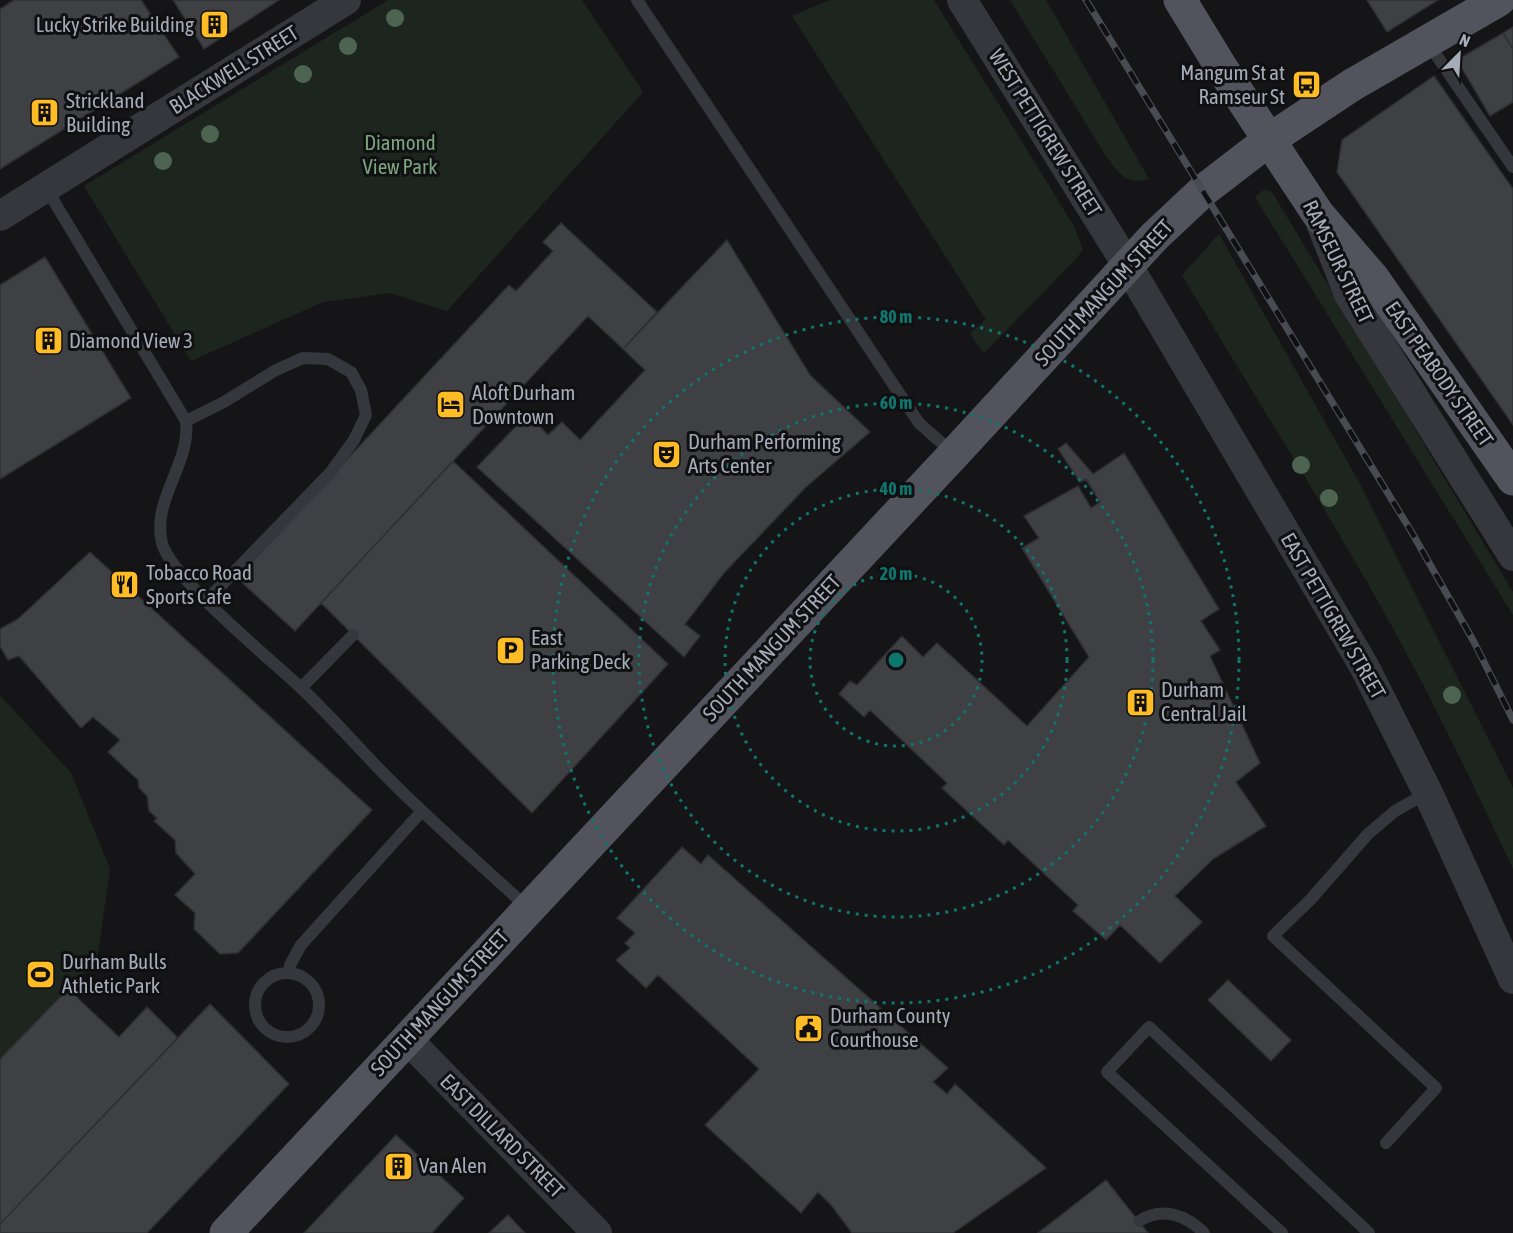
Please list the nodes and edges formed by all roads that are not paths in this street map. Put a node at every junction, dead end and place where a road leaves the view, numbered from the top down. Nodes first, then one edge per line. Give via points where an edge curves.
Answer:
1 (346, 0) edge
2 (637, 0) edge
3 (962, 0) edge
4 (1180, 0) edge
5 (1499, 0) edge
6 (1427, 42) junction
7 (1269, 140) junction
8 (1513, 167) edge
9 (46, 188) junction
10 (1318, 214) junction
11 (0, 216) edge
12 (1128, 266) junction
13 (186, 421) junction
14 (954, 454) junction
15 (1513, 479) edge
16 (1513, 555) edge
17 (207, 600) junction
18 (353, 635) dead end
19 (301, 688) junction
20 (1428, 793) junction
21 (422, 811) junction
22 (529, 908) junction
23 (289, 973) junction
24 (1513, 979) edge
25 (407, 1039) junction
26 (1386, 1143) dead end
27 (1139, 1221) dead end
28 (226, 1233) edge
29 (597, 1233) edge
30 (1204, 1233) edge
31 (1282, 1233) edge
32 (1369, 1233) edge

1 - 9 street, BLACKWELL STREET
2 - 14 lane via 918,423
3 - 12 street, WEST PETTIGREW STREET
4 - 7 main road, RAMSEUR STREET
5 - 6 main road, SOUTH MANGUM STREET
6 - 7 main road, SOUTH MANGUM STREET
6 - 8 lane
7 - 10 main road, RAMSEUR STREET
7 - 12 main road, SOUTH MANGUM STREET via 1203,190
9 - 11 street, BLACKWELL STREET
9 - 13 lane
10 - 15 main road, EAST PEABODY STREET via 1373,278
10 - 16 street, RAMSEUR STREET via 1349,294
12 - 14 main road, SOUTH MANGUM STREET
12 - 20 street, EAST PETTIGREW STREET via 1364,666
13 - 17 lane via 188,434 183,457 159,526 162,546 173,564
13 - 17 lane via 303,358 328,359 351,372 361,390 366,415 330,473
14 - 22 main road, SOUTH MANGUM STREET
17 - 19 lane
18 - 19 lane
19 - 21 lane
20 - 24 street, EAST PETTIGREW STREET
20 - 26 lane via 1395,811 1368,834 1273,936 1436,1088
21 - 22 lane
21 - 23 lane via 301,945
22 - 25 main road, SOUTH MANGUM STREET
23 - 23 lane via 269,978 256,995 255,1005 261,1024 278,1036 289,1037 308,1029 318,1011 315,990 308,981
25 - 28 main road, SOUTH MANGUM STREET
25 - 29 street, EAST DILLARD STREET
27 - 30 lane via 1149,1215 1168,1213 1192,1222
31 - 32 lane via 1107,1072 1149,1027

